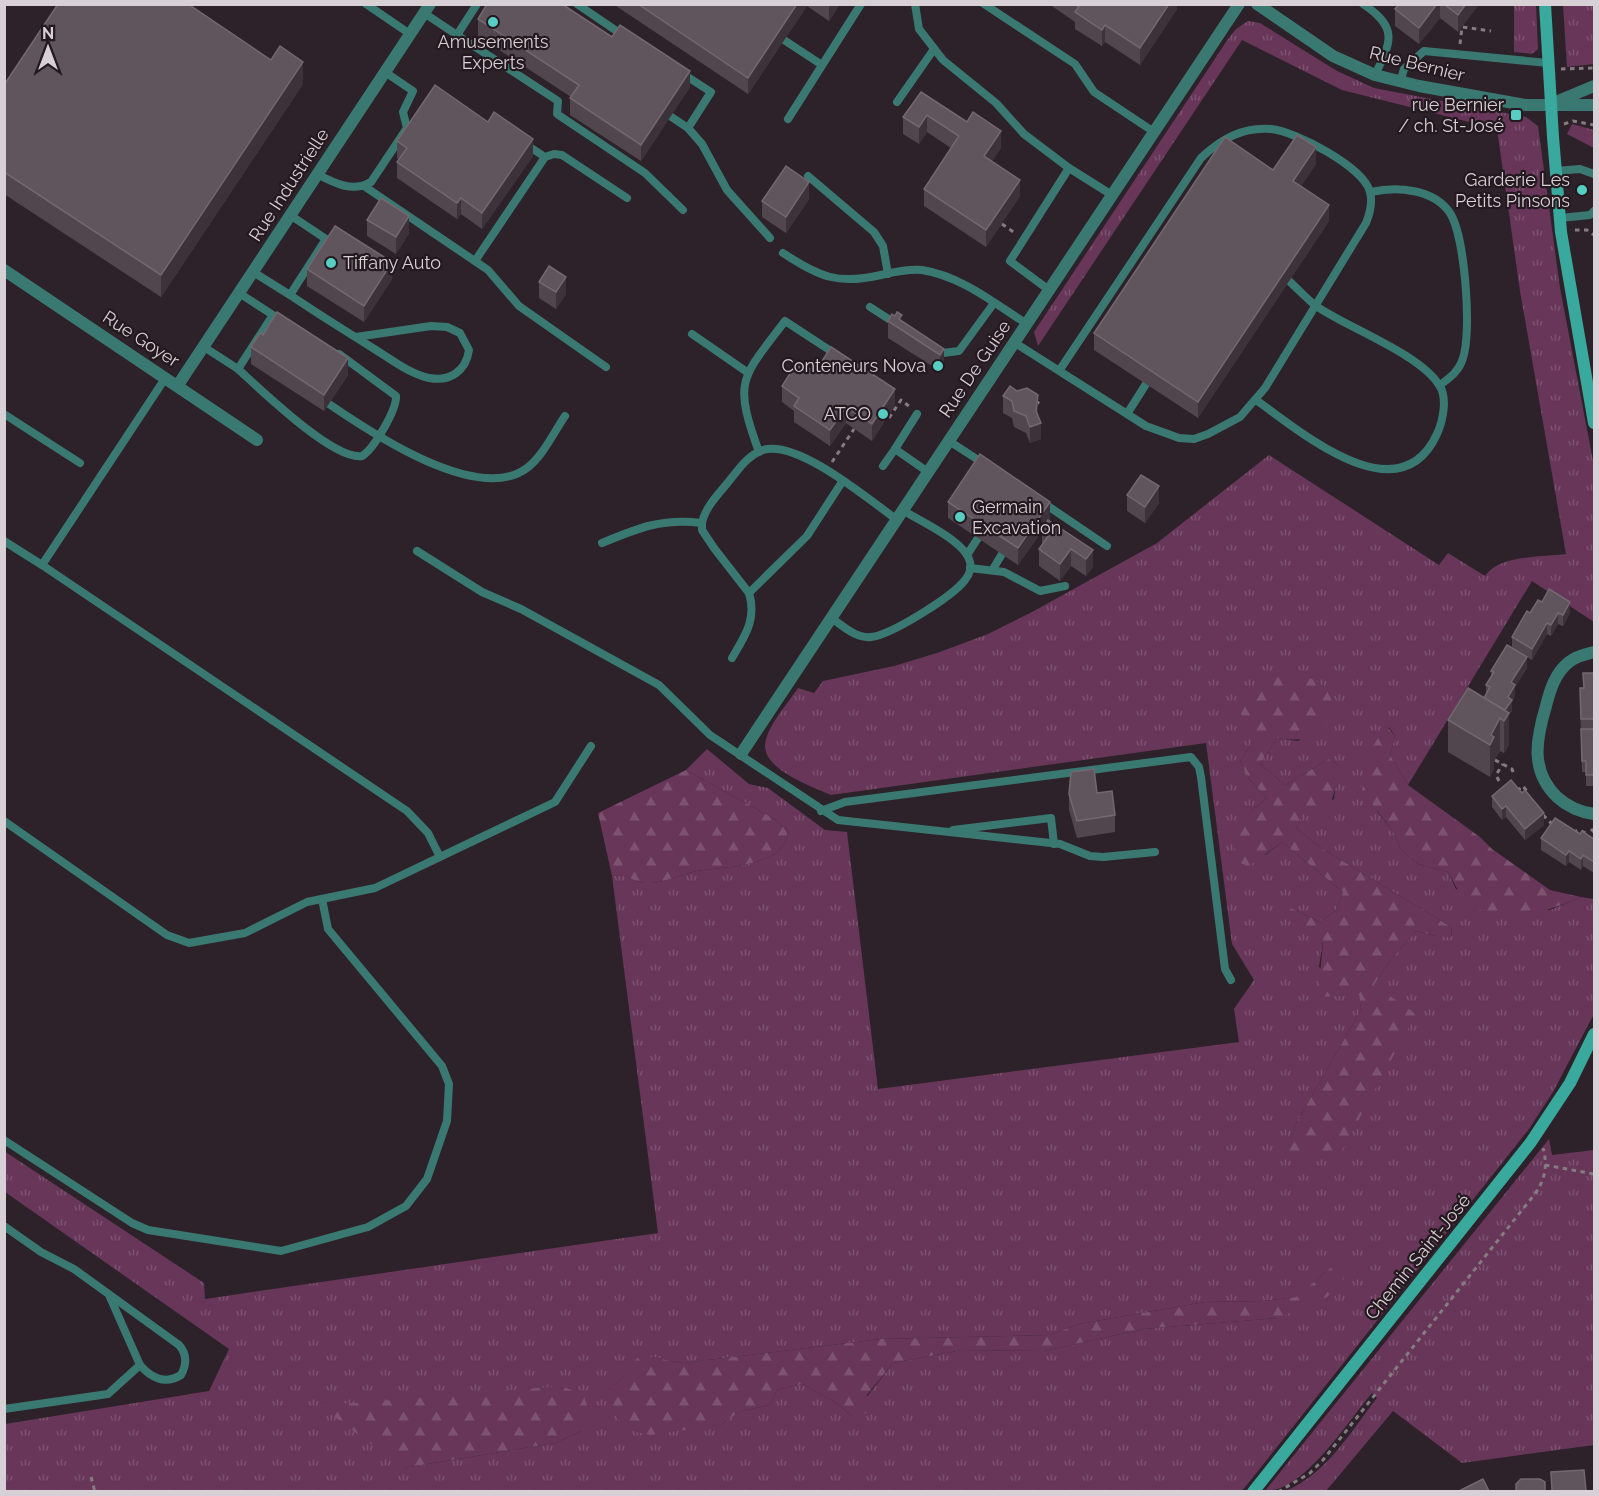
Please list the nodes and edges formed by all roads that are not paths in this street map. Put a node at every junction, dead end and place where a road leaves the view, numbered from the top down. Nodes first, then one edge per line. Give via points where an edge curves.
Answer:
1 (366, 4) edge
2 (477, 4) edge
3 (577, 4) edge
4 (861, 4) edge
5 (915, 4) edge
6 (984, 4) edge
7 (1239, 4) edge
8 (1257, 4) edge
9 (1363, 4) edge
10 (1545, 4) edge
11 (427, 9) edge
12 (410, 34) junction
13 (457, 35) junction
14 (784, 40) dead end
15 (636, 43) edge
16 (934, 49) junction
17 (1548, 63) junction
18 (822, 65) junction
19 (674, 68) edge
20 (385, 72) junction
21 (1375, 75) junction
22 (1400, 82) junction
23 (1594, 86) edge
24 (897, 102) dead end
25 (1550, 105) junction
26 (1594, 105) edge
27 (670, 116) edge
28 (788, 119) dead end
29 (688, 128) junction
30 (1154, 132) junction
31 (519, 140) edge
32 (545, 157) junction
33 (1069, 168) junction
34 (1555, 171) junction
35 (317, 174) junction
36 (1594, 174) edge
37 (808, 176) dead end
38 (364, 186) junction
39 (1371, 192) junction
40 (1112, 195) junction
41 (627, 198) dead end
42 (683, 210) dead end
43 (1594, 211) edge
44 (290, 215) junction
45 (1560, 218) junction
46 (770, 238) dead end
47 (783, 253) dead end
48 (475, 261) junction
49 (4, 270) edge
50 (253, 272) junction
51 (888, 274) junction
52 (1289, 281) edge
53 (1049, 290) junction
54 (239, 293) junction
55 (290, 295) junction
56 (994, 303) junction
57 (1316, 306) junction
58 (870, 307) dead end
59 (1027, 324) junction
60 (908, 333) edge
61 (692, 334) dead end
62 (356, 337) junction
63 (1015, 343) junction
64 (928, 345) edge
65 (204, 347) junction
66 (329, 348) edge
67 (850, 363) edge
68 (606, 367) dead end
69 (238, 369) junction
70 (1059, 371) junction
71 (747, 372) junction
72 (166, 377) junction
73 (1146, 384) dead end
74 (178, 385) junction
75 (1440, 385) junction
76 (1256, 400) junction
77 (329, 404) dead end
78 (4, 414) edge
79 (917, 414) dead end
80 (1127, 414) junction
81 (565, 416) dead end
82 (1594, 423) edge
83 (378, 437) junction
84 (257, 440) dead end
85 (949, 441) junction
86 (895, 449) junction
87 (759, 452) junction
88 (80, 463) dead end
89 (883, 466) dead end
90 (995, 471) edge
91 (928, 472) junction
92 (842, 482) junction
93 (1033, 507) edge
94 (899, 514) junction
95 (702, 523) junction
96 (978, 538) dead end
97 (4, 541) edge
98 (602, 543) dead end
99 (1107, 546) dead end
100 (417, 551) dead end
101 (1002, 554) dead end
102 (967, 555) junction
103 (42, 565) junction
104 (970, 568) junction
105 (993, 569) junction
106 (1065, 586) dead end
107 (749, 592) junction
108 (830, 617) junction
109 (1594, 652) edge
110 (732, 658) dead end
111 (591, 746) dead end
112 (741, 754) junction
113 (821, 811) junction
114 (1594, 814) edge
115 (4, 821) edge
116 (935, 832) junction
117 (1054, 844) junction
118 (1155, 852) dead end
119 (440, 857) junction
120 (322, 899) junction
121 (1231, 980) dead end
122 (1594, 1034) edge
123 (4, 1140) edge
124 (4, 1226) edge
125 (109, 1295) junction
126 (140, 1365) junction
127 (4, 1408) edge
128 (1253, 1491) edge

1 - 12 lane
2 - 13 lane
3 - 15 lane
4 - 18 lane
5 - 16 lane via 919,28
6 - 30 lane via 1075,64 1094,92
7 - 30 street, Rue De Guise
8 - 21 street, Rue Bernier via 1333,56
9 - 21 lane via 1390,33
10 - 17 street
11 - 12 street, Rue Industrielle
11 - 13 lane
12 - 20 street, Rue Industrielle
13 - 42 lane via 558,102 557,114 645,173
14 - 18 lane
16 - 24 lane
16 - 33 lane via 996,103 1024,134
17 - 22 lane via 1424,51 1404,69
17 - 25 street
18 - 28 lane
19 - 29 lane via 711,92
20 - 35 street, Rue Industrielle
20 - 38 lane via 413,91 403,112 407,128 371,182
21 - 22 street, Rue Bernier
22 - 25 street, Rue Bernier via 1525,105
23 - 25 street
25 - 26 street, Rue Bernier
25 - 34 street
27 - 29 lane
29 - 46 lane via 702,144 726,190
30 - 40 street, Rue De Guise
31 - 32 lane
32 - 41 lane via 562,155
32 - 48 lane
33 - 40 lane
33 - 53 lane via 1010,261
34 - 36 lane via 1580,169
34 - 45 street
35 - 38 lane via 338,184
35 - 44 street, Rue Industrielle
37 - 51 lane via 874,231 883,246
38 - 48 lane
39 - 57 lane via 1366,223
39 - 70 lane via 1356,172 1291,134 1252,130 1224,138 1201,158
39 - 75 lane via 1416,192 1442,204 1455,223 1467,312 1466,343 1459,369
40 - 53 street, Rue De Guise
43 - 45 lane via 1590,215
44 - 50 street, Rue Industrielle
44 - 55 lane via 326,239 325,248
45 - 82 street
47 - 51 lane via 807,269 840,280
48 - 68 lane via 494,276 519,306
49 - 72 street, Rue Goyer
50 - 54 street, Rue Industrielle
50 - 55 lane
51 - 56 lane via 905,270 933,272
52 - 57 lane
53 - 59 street, Rue De Guise
54 - 65 street, Rue Industrielle
54 - 69 lane via 277,316
55 - 62 lane
56 - 59 lane
56 - 64 lane via 959,351 943,353
57 - 75 lane via 1415,363
57 - 76 lane
58 - 60 lane
59 - 63 street, Rue De Guise
61 - 71 lane
62 - 62 lane via 429,378 446,378 458,372 466,364 469,350 460,333 439,325
63 - 70 lane
63 - 85 street, Rue De Guise
65 - 69 lane
65 - 74 street, Rue Industrielle
66 - 83 lane via 396,396 396,405
67 - 71 lane via 785,321
69 - 83 lane via 311,432 350,455 362,456
70 - 80 lane
71 - 87 lane via 744,401
72 - 74 street, Rue Goyer
72 - 103 lane
73 - 80 lane
74 - 84 street, Rue Goyer
75 - 76 lane via 1444,406 1437,435 1416,460 1393,469 1363,465 1332,453
76 - 80 lane via 1229,425 1194,438 1166,435
77 - 83 lane
78 - 88 lane
79 - 86 lane
81 - 83 lane via 531,465 505,478 467,474 415,457
85 - 90 lane
85 - 91 street, Rue De Guise
86 - 89 lane
86 - 91 lane
87 - 92 lane via 791,451
87 - 95 lane via 745,461 710,505
91 - 94 street, Rue De Guise
92 - 94 lane
92 - 107 lane via 807,536
93 - 99 lane via 1038,499
94 - 102 lane via 958,544
94 - 108 street, Rue De Guise
95 - 98 lane via 663,521
95 - 107 lane via 702,530 714,548
96 - 102 lane
97 - 103 lane
100 - 112 lane via 482,592 651,680 710,735
101 - 105 lane
102 - 104 lane
103 - 119 lane via 407,811 428,833
104 - 105 lane
104 - 108 lane via 960,586 886,634 858,635
105 - 106 lane via 1034,590
107 - 110 lane via 751,622
108 - 112 street, Rue De Guise
109 - 114 street via 1574,658 1557,675 1539,730 1536,754 1543,778 1554,794 1571,808
111 - 119 lane via 555,802
112 - 113 lane
113 - 116 lane via 845,822
113 - 121 lane via 845,802 1191,757 1201,777 1225,969
115 - 120 lane via 180,941 201,942 255,930 296,906
116 - 117 lane
116 - 117 lane via 1051,818
117 - 118 lane via 1103,857
119 - 120 lane via 375,888
120 - 123 lane via 328,929 448,1076 445,1130 427,1179 406,1206 368,1227 281,1251 158,1233 132,1223
122 - 128 street, Chemin Saint-José via 1570,1083 1531,1142
124 - 125 lane
125 - 126 lane
125 - 126 lane via 185,1354 185,1368 171,1380 155,1378
126 - 127 lane via 108,1394

